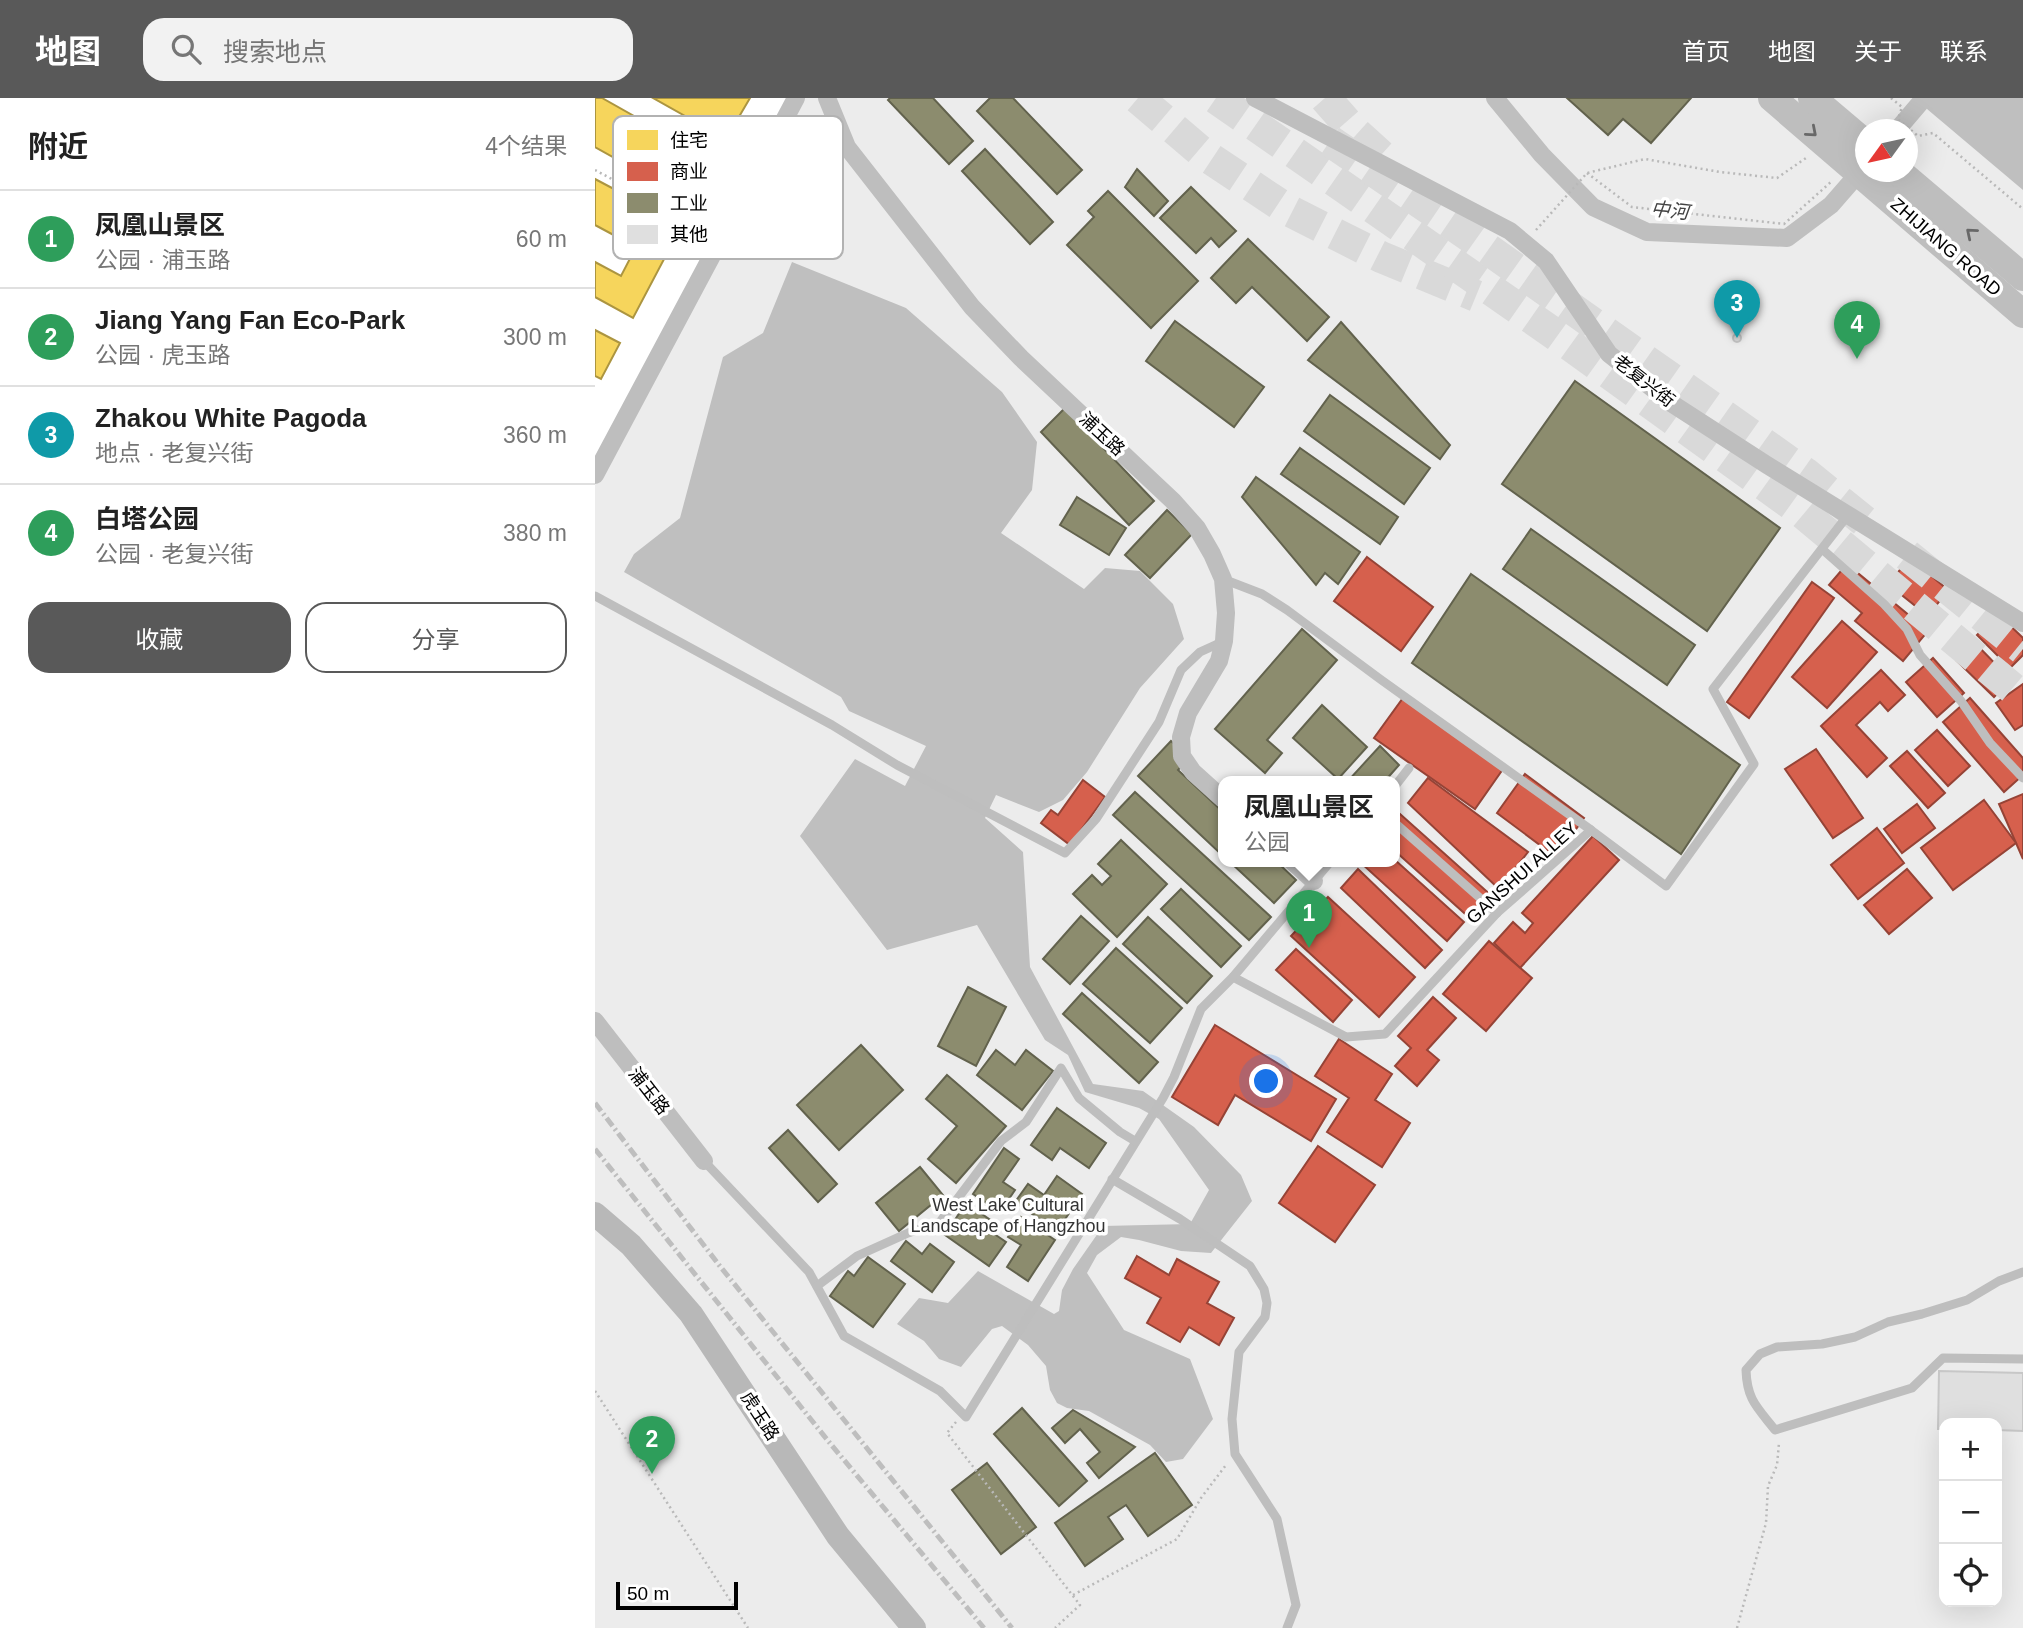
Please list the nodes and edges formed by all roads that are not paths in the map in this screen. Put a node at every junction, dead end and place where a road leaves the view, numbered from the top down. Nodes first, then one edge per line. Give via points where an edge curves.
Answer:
1 (796, 98) edge
2 (827, 98) edge
3 (1255, 98) edge
4 (1772, 98) edge
5 (1812, 98) edge
6 (786, 116) edge
7 (834, 116) edge
8 (843, 139) edge
9 (1855, 158) edge
10 (1855, 162) edge
11 (1879, 182) edge
12 (1911, 182) edge
13 (711, 259) edge
14 (2023, 277) edge
15 (2023, 314) edge
16 (595, 475) edge
17 (1848, 515) junction
18 (1822, 549) junction
19 (1223, 579) junction
20 (595, 596) edge
21 (2023, 623) edge
22 (1224, 641) junction
23 (1409, 768) dead end
24 (2023, 778) edge
25 (1400, 780) edge
26 (1218, 794) edge
27 (1400, 827) edge
28 (1591, 830) junction
29 (1299, 867) edge
30 (1326, 867) edge
31 (1314, 881) junction
32 (1497, 913) junction
33 (1233, 977) junction
34 (595, 1021) edge
35 (1135, 1141) junction
36 (704, 1161) joint
37 (1112, 1179) junction
38 (595, 1214) edge
39 (2023, 1272) edge
40 (817, 1286) junction
41 (2023, 1359) edge
42 (912, 1627) edge
43 (1287, 1628) edge

1 - 6 street
2 - 7 street, 浦玉路
3 - 17 street, 老复兴街 via 1510,231 1546,261 1609,354 1671,403
4 -> 10 main road, ZHIJIANG ROAD via 1826,144
5 - 9 main road, ZHIJIANG ROAD
8 - 19 street, 浦玉路 via 972,307 1021,359 1173,500 1197,528
11 - 15 main road, ZHIJIANG ROAD
14 -> 12 main road, ZHIJIANG ROAD
13 - 16 street
17 - 18 lane, GANSHUI ALLEY
17 - 21 street, 老复兴街
18 - 24 lane via 1907,629 1920,655
18 - 28 lane, GANSHUI ALLEY via 1713,689 1754,764 1665,886
19 - 22 street, 浦玉路
19 - 28 lane via 1262,594 1287,610
20 - 22 lane via 1065,853 1096,819 1159,722 1181,670 1200,652
22 - 26 street, 浦玉路 via 1219,661 1188,713 1181,737 1182,756
23 - 25 lane
27 - 32 lane
28 - 32 lane, GANSHUI ALLEY
29 - 31 street
30 - 31 lane
31 - 33 lane
32 - 33 lane, GANSHUI ALLEY via 1385,1034 1346,1037
33 - 35 lane via 1201,1009 1174,1077
34 - 36 street, 浦玉路
35 - 37 lane
35 - 40 lane via 1079,1098 1061,1068 1026,1122 1001,1141 940,1222 857,1256
36 - 40 lane via 810,1272
37 - 40 lane via 966,1417 940,1391 844,1336
37 - 43 lane via 1250,1266 1265,1289 1265,1317 1239,1352 1231,1419 1235,1454 1277,1519 1296,1605
38 - 42 street, 虎玉路 via 631,1245 691,1314 838,1536
39 - 41 lane via 1967,1300 1888,1322 1855,1337 1777,1347 1760,1354 1746,1370 1747,1387 1775,1430 1912,1388 1943,1359

